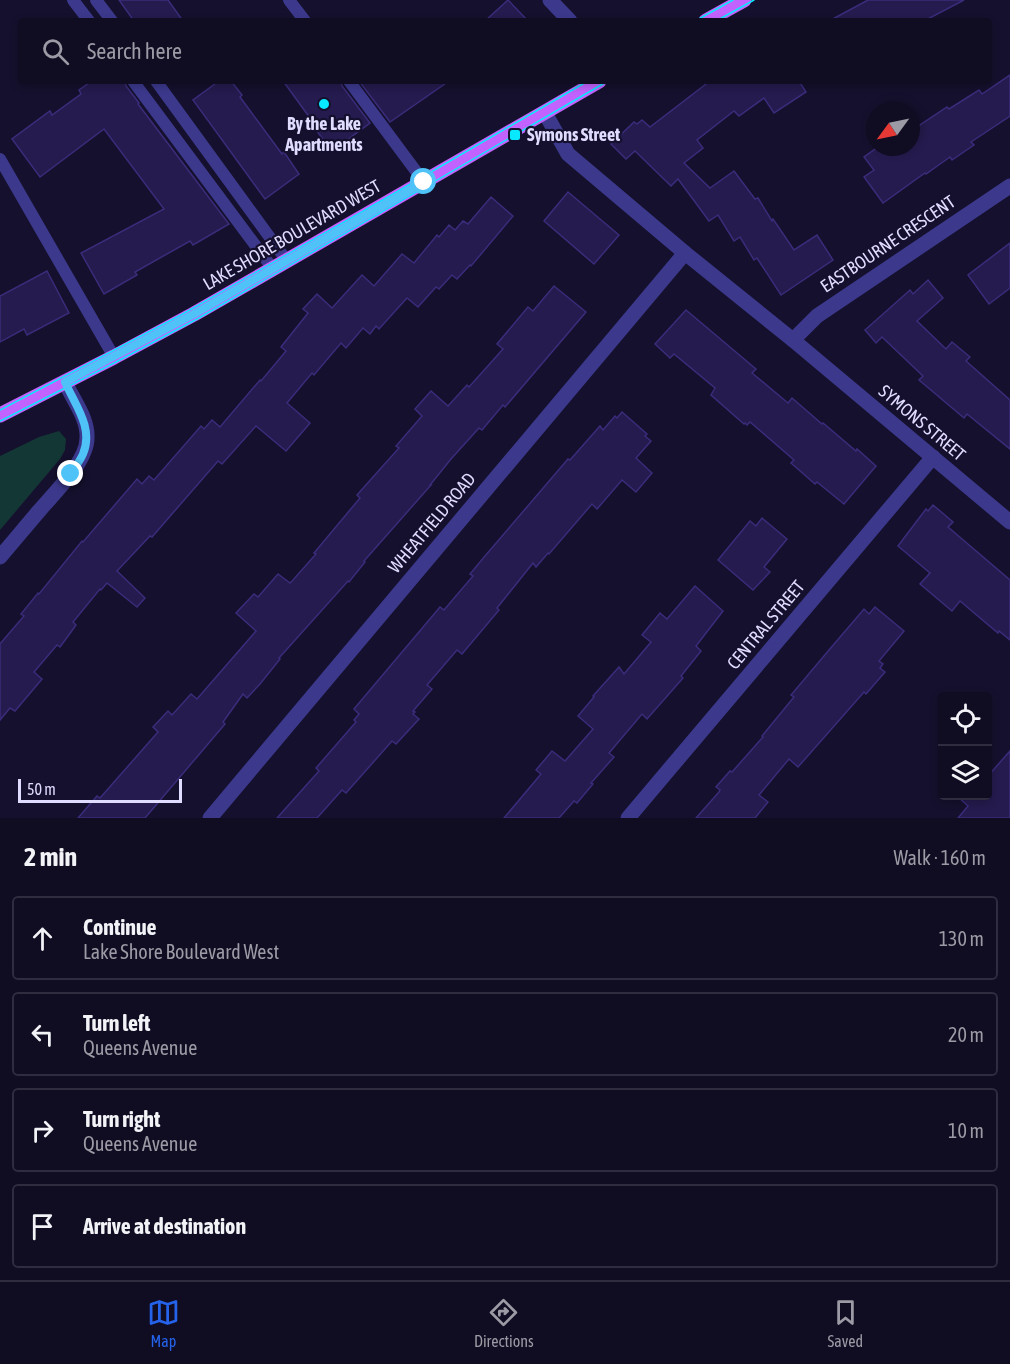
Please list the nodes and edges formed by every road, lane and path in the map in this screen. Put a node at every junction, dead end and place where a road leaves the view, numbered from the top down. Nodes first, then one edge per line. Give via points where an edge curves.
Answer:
1 (73, 0) edge
2 (96, 0) edge
3 (289, 0) edge
4 (550, 0) edge
5 (744, 0) edge
6 (86, 18) edge
7 (109, 18) edge
8 (303, 18) edge
9 (567, 18) edge
10 (711, 18) edge
11 (135, 84) edge
12 (158, 84) edge
13 (351, 84) edge
14 (594, 84) edge
15 (545, 113) junction
16 (0, 159) edge
17 (424, 182) junction
18 (1010, 186) edge
19 (685, 253) junction
20 (287, 261) junction
21 (273, 269) junction
22 (793, 340) junction
23 (114, 357) junction
24 (65, 382) junction
25 (0, 415) edge
26 (933, 457) junction
27 (1010, 522) edge
28 (0, 557) edge
29 (210, 818) edge
30 (628, 818) edge

1 - 6 lane
2 - 7 lane
3 - 8 lane
4 - 9 street
5 - 10 main road
11 - 21 lane
12 - 20 lane
13 - 17 lane
14 - 15 main road, LAKE SHORE BOULEVARD WEST
15 - 17 main road, LAKE SHORE BOULEVARD WEST
15 - 19 street, SYMONS STREET via 568,154
16 - 23 lane
17 - 20 main road, LAKE SHORE BOULEVARD WEST
18 - 22 street, EASTBOURNE CRESCENT via 818,316
19 - 22 street, SYMONS STREET
19 - 29 street, WHEATFIELD ROAD
20 - 21 main road, LAKE SHORE BOULEVARD WEST
21 - 23 main road, LAKE SHORE BOULEVARD WEST
22 - 26 street, SYMONS STREET
23 - 24 main road, LAKE SHORE BOULEVARD WEST
24 - 25 main road, LAKE SHORE BOULEVARD WEST
24 - 28 street via 86,428 88,439 83,455
26 - 27 street, SYMONS STREET
26 - 30 street, CENTRAL STREET

